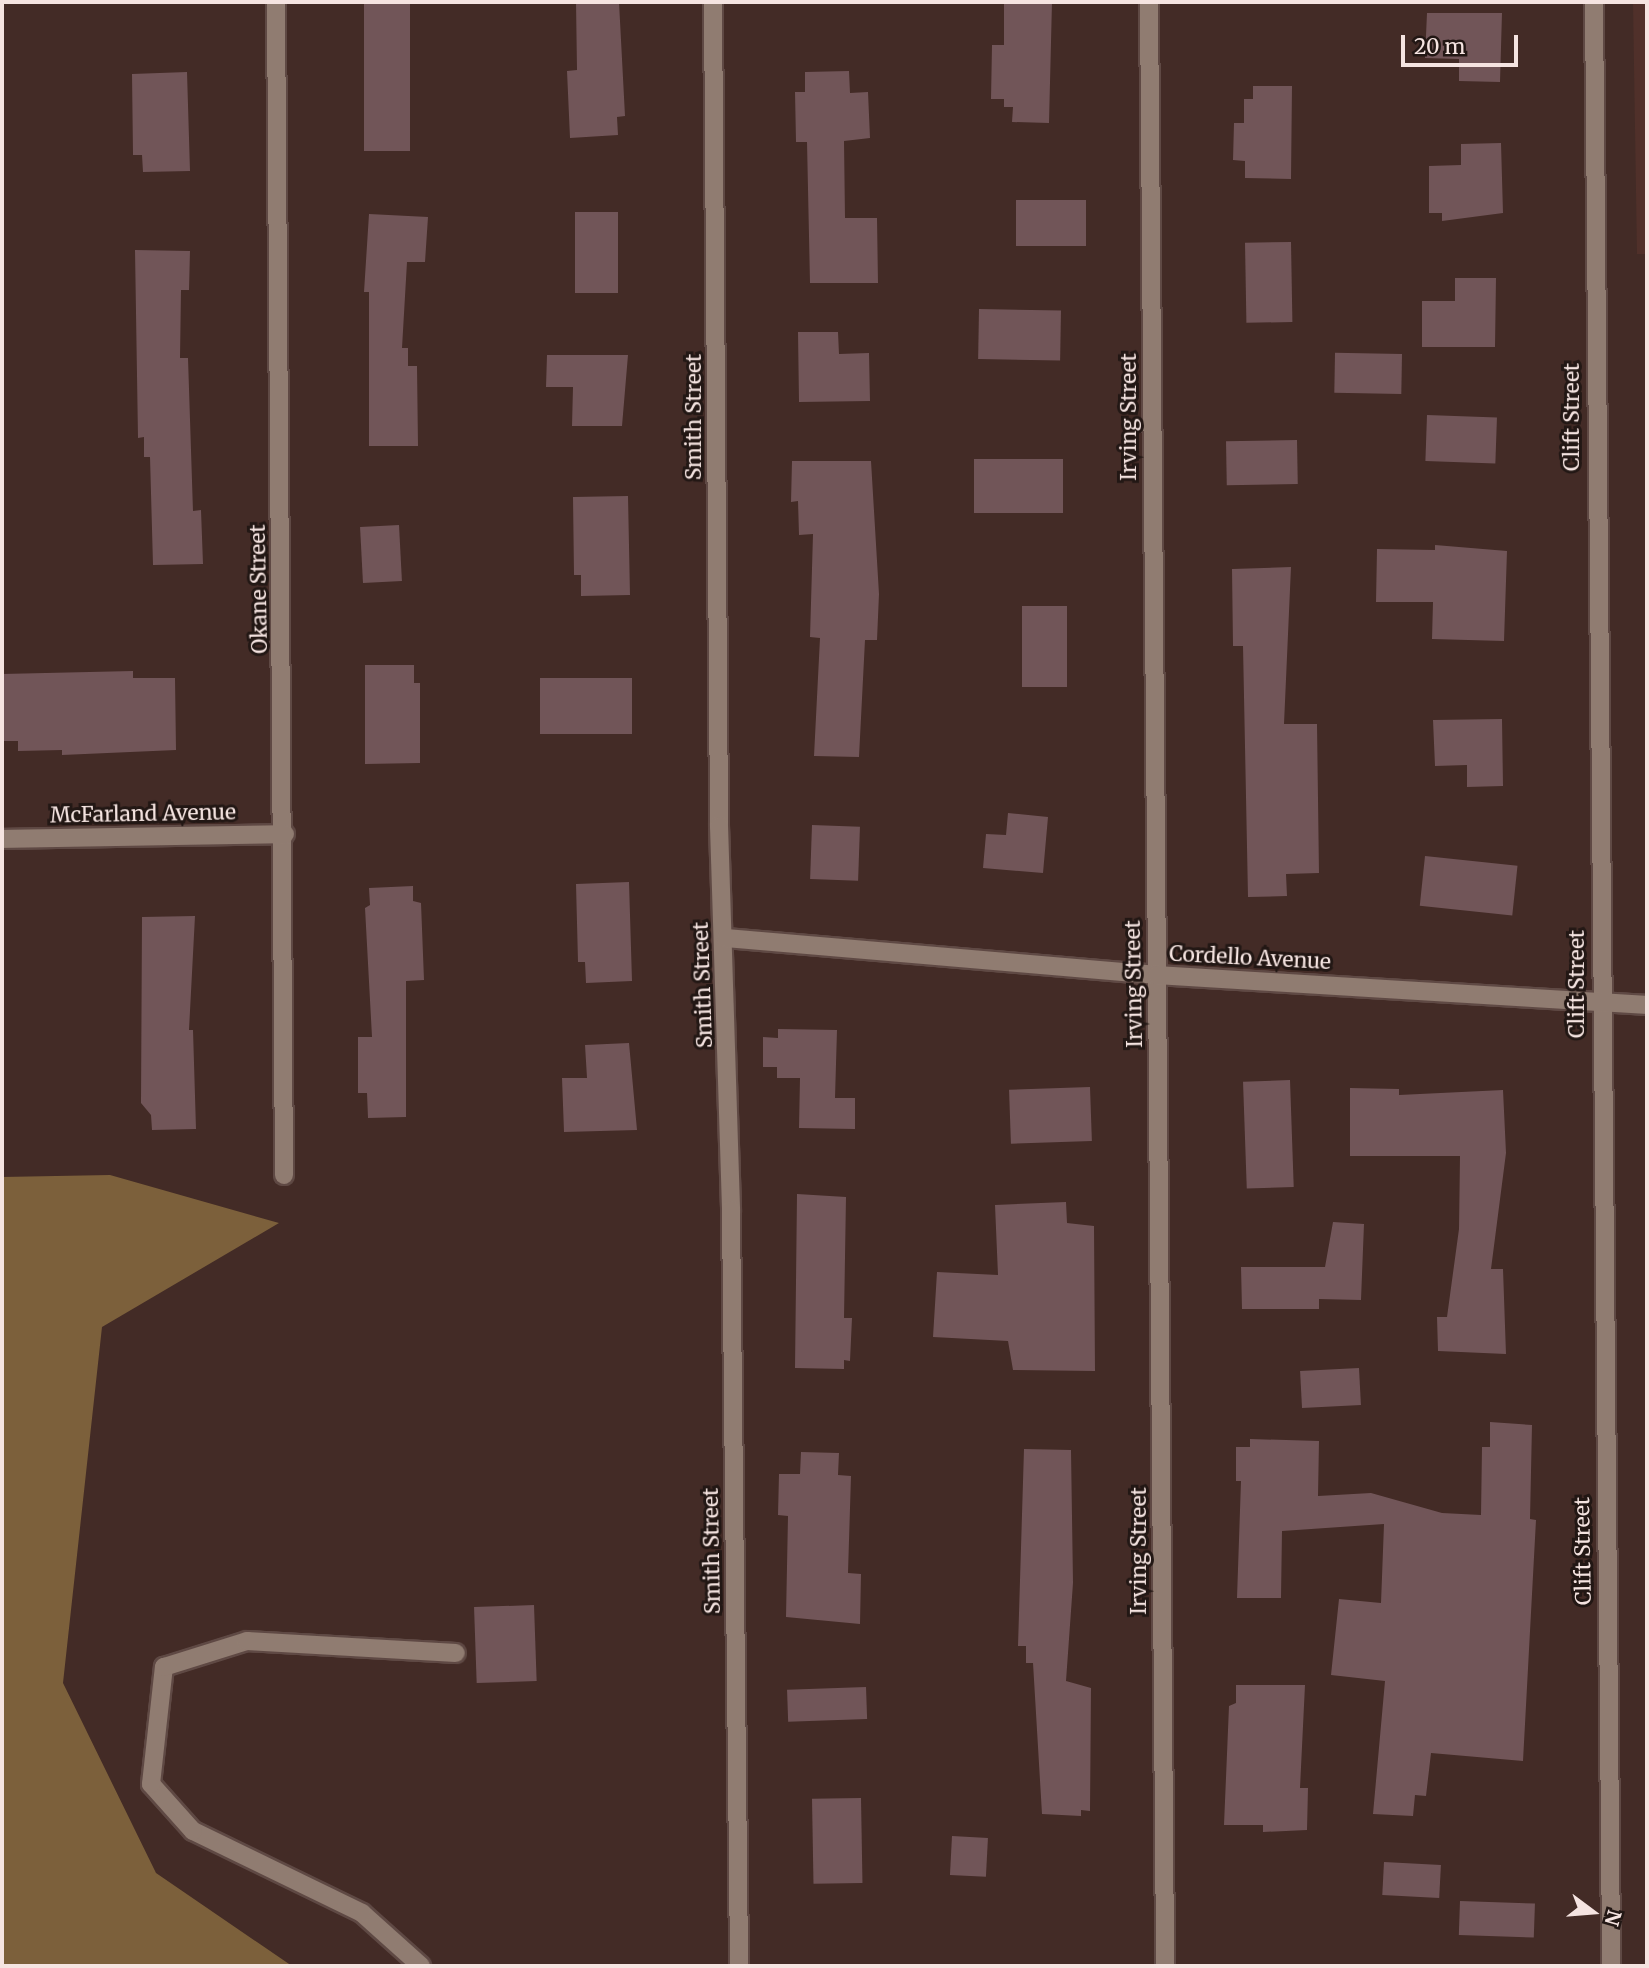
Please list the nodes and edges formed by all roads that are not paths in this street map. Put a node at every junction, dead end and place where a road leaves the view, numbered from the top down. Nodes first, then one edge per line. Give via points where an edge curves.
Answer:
1 (276, 2) edge
2 (713, 2) edge
3 (1149, 2) edge
4 (1594, 2) edge
5 (285, 834) junction
6 (2, 839) edge
7 (726, 939) junction
8 (1157, 975) junction
9 (1600, 1002) junction
10 (1647, 1005) edge
11 (284, 1175) dead end
12 (456, 1653) dead end
13 (421, 1966) edge
14 (739, 1966) edge
15 (1165, 1966) edge
16 (1611, 1966) edge

1 - 5 street, Okane Street
2 - 7 street, Smith Street via 719,826
3 - 8 street, Irving Street
4 - 9 street, Clift Street
5 - 6 street, McFarland Avenue
5 - 11 street, Okane Street
7 - 8 street, Cordello Avenue
7 - 14 street, Smith Street
8 - 9 street, Cordello Avenue
8 - 15 street, Irving Street
9 - 10 street, Cordello Avenue
9 - 16 street, Clift Street
12 - 13 street via 247,1641 164,1667 151,1784 193,1831 362,1913

